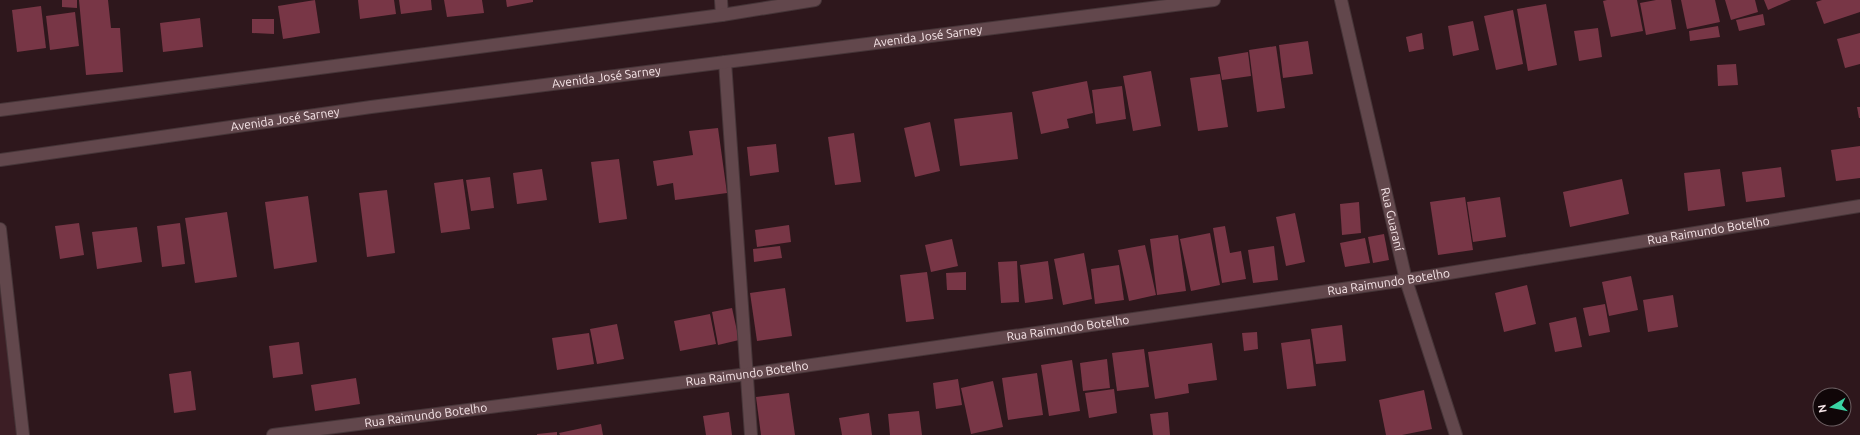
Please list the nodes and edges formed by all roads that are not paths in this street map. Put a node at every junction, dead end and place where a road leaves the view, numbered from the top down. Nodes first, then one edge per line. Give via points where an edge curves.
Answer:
1 (721, 0) edge
2 (815, 0) edge
3 (1214, 0) edge
4 (1341, 0) edge
5 (722, 15) junction
6 (725, 62) junction
7 (0, 110) edge
8 (0, 160) edge
9 (1860, 206) edge
10 (0, 229) edge
11 (1406, 280) junction
12 (748, 374) junction
13 (23, 435) edge
14 (273, 435) edge
15 (751, 435) edge
16 (1456, 435) edge

1 - 5 street
2 - 5 street
3 - 6 street, Avenida José Sarney
4 - 11 street, Rua Guaraní
5 - 7 street
6 - 8 street, Avenida José Sarney via 371,107
6 - 12 street
9 - 11 street, Rua Raimundo Botelho
10 - 13 street
11 - 12 street, Rua Raimundo Botelho
11 - 16 street, Rua Guaraní
12 - 14 street, Rua Raimundo Botelho
12 - 15 street

